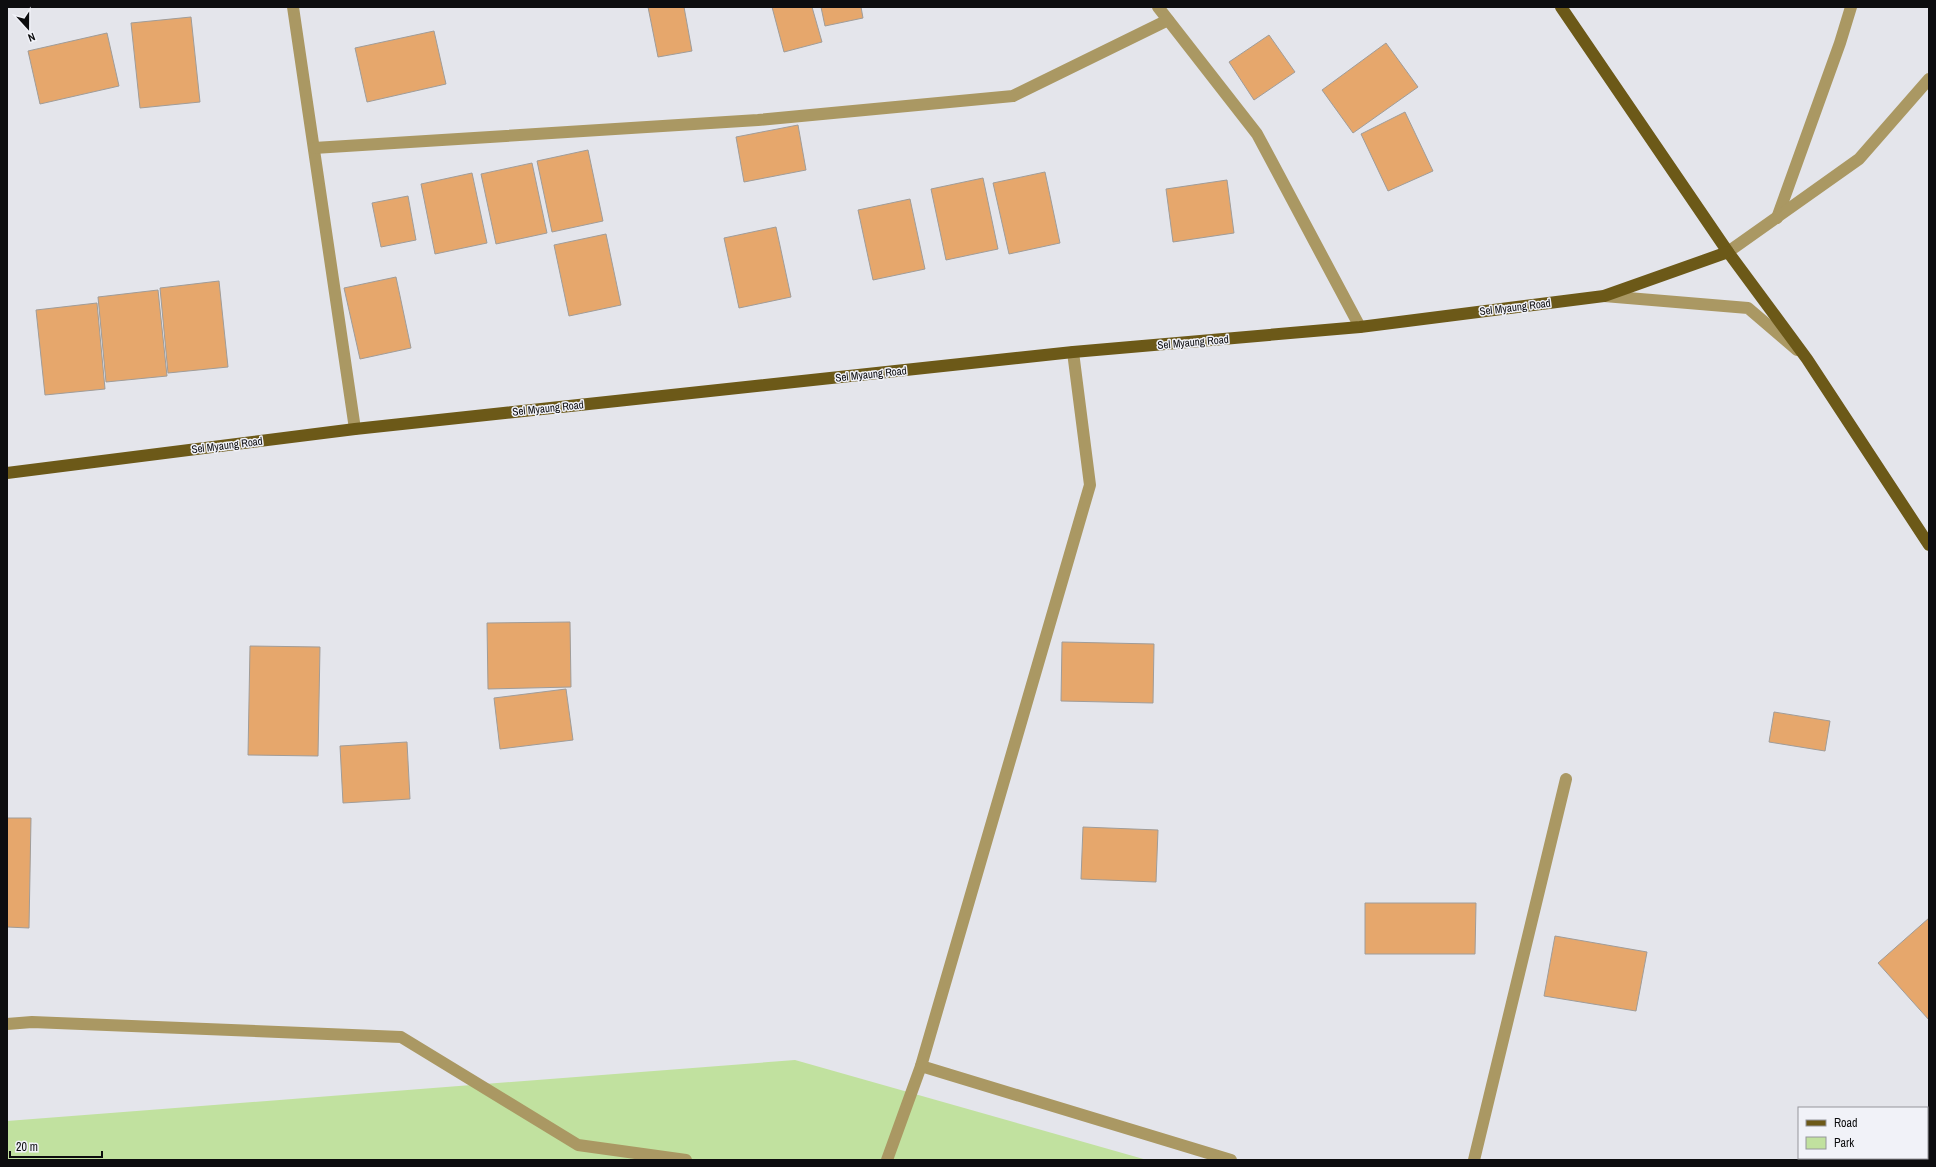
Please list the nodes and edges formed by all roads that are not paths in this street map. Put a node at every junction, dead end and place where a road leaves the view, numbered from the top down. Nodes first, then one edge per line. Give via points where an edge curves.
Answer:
1 (293, 7) edge
2 (1158, 7) edge
3 (1561, 7) edge
4 (1851, 7) edge
5 (1168, 20) junction
6 (1929, 79) edge
7 (314, 148) junction
8 (1777, 218) junction
9 (1728, 252) junction
10 (1604, 296) junction
11 (1360, 327) junction
12 (1073, 352) junction
13 (1807, 359) junction
14 (355, 429) junction
15 (7, 473) edge
16 (1929, 545) edge
17 (1566, 778) dead end
18 (7, 1024) edge
19 (921, 1066) junction
20 (686, 1160) edge
21 (887, 1160) edge
22 (1231, 1160) edge
23 (1474, 1160) edge

1 - 7 street
2 - 5 street
3 - 9 main road
4 - 8 street
5 - 7 street via 1013,96 758,120
5 - 11 street via 1257,134
6 - 8 street via 1859,160
7 - 14 street
8 - 9 street
9 - 10 main road, Sel Myaung Road
9 - 13 main road
10 - 11 main road, Sel Myaung Road
10 - 13 street via 1748,308
11 - 12 main road, Sel Myaung Road
12 - 14 main road, Sel Myaung Road
12 - 19 street via 1090,486
13 - 16 main road
14 - 15 main road, Sel Myaung Road
17 - 23 street
18 - 20 street via 32,1022 401,1037 578,1145
19 - 21 street
19 - 22 street

